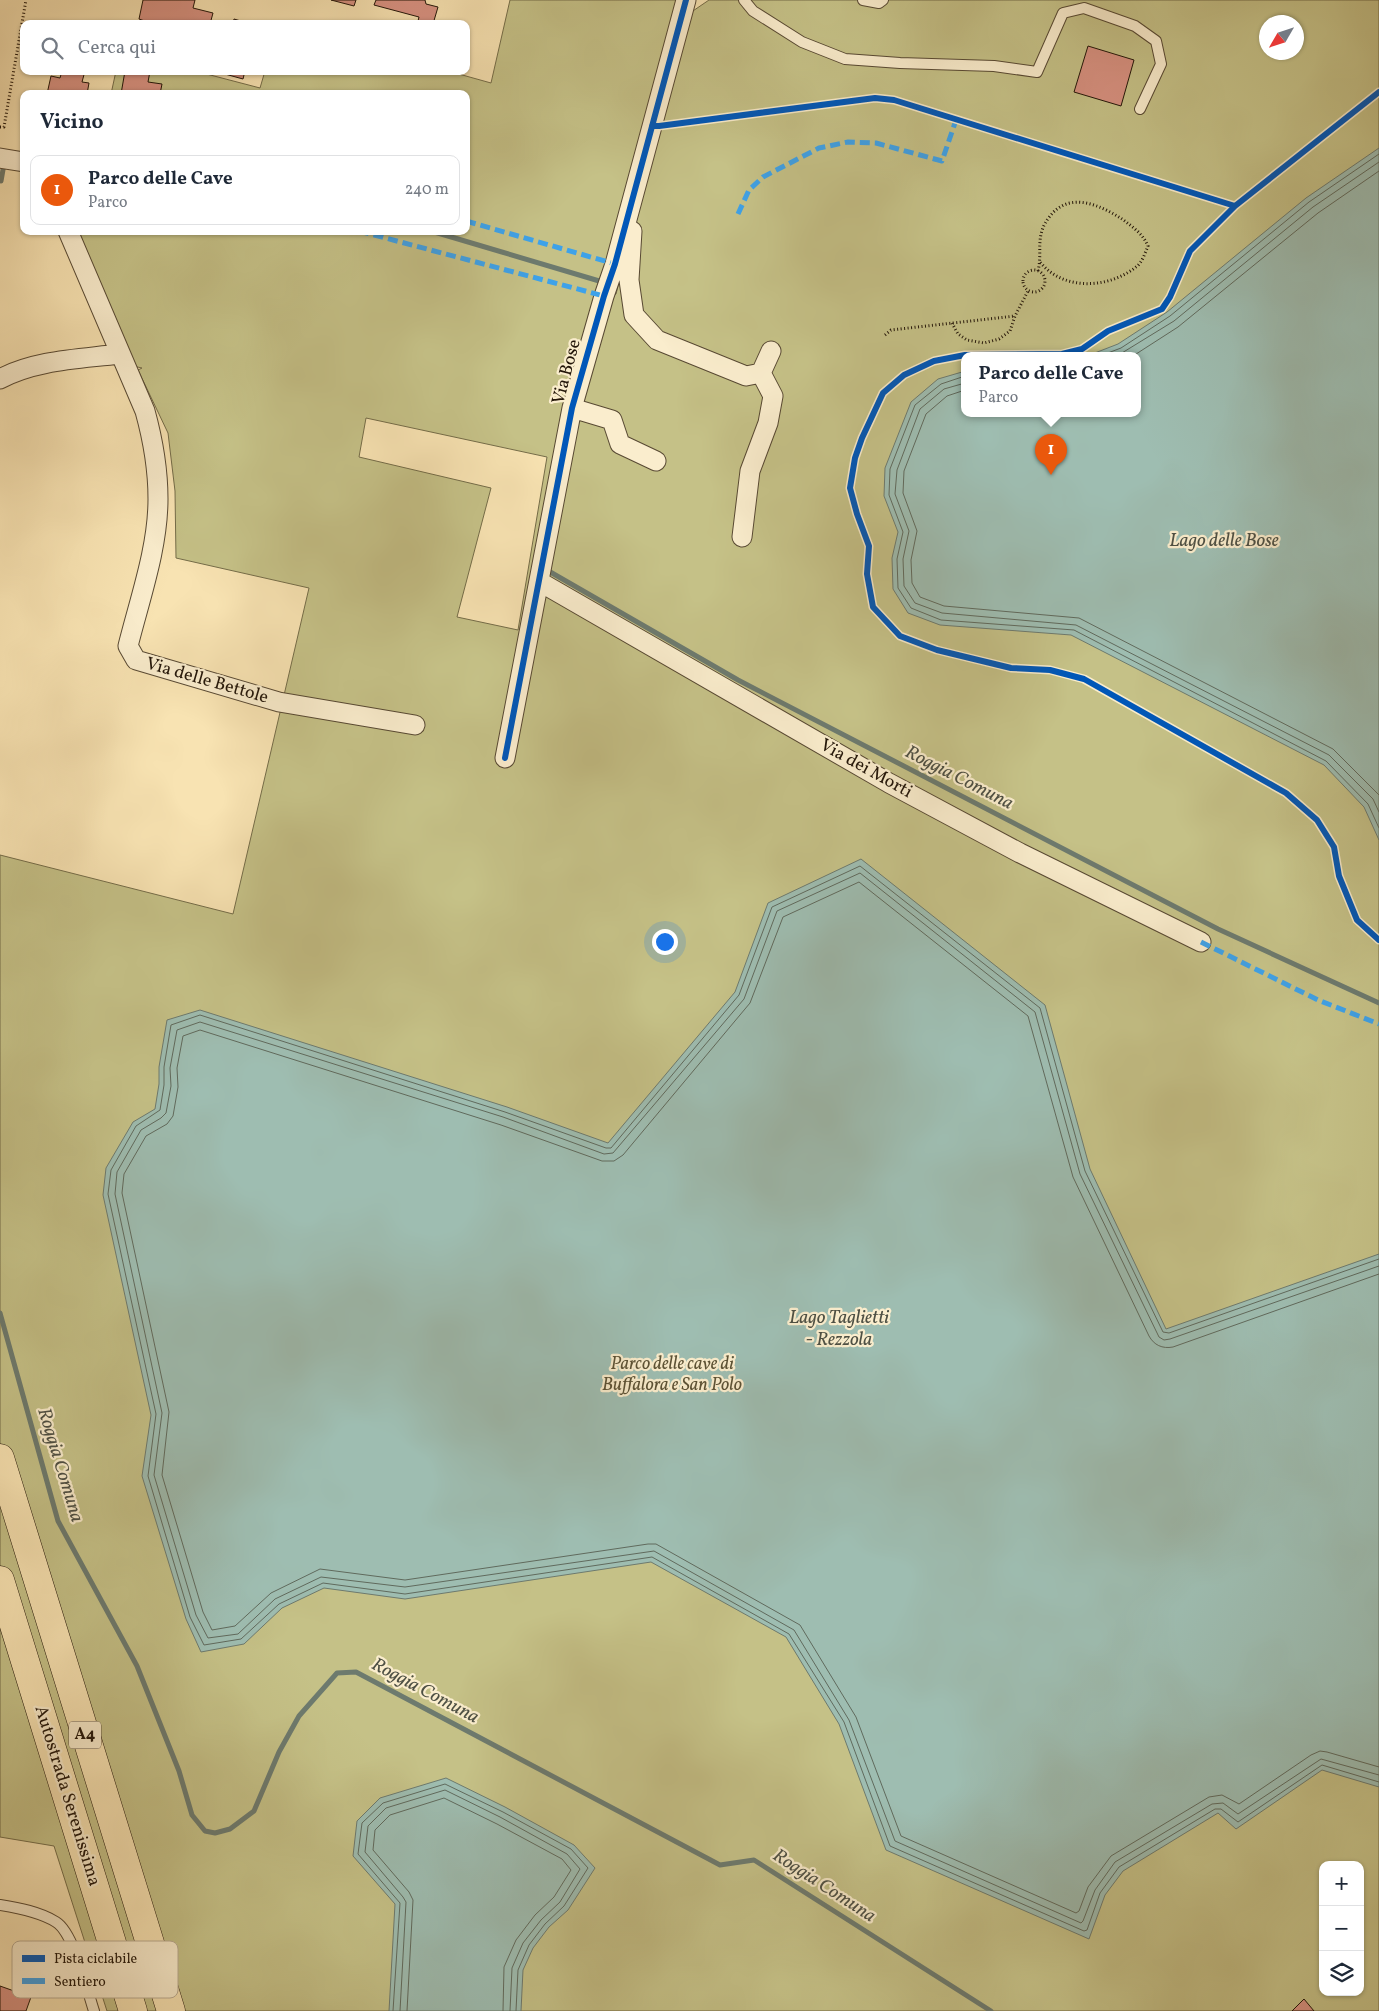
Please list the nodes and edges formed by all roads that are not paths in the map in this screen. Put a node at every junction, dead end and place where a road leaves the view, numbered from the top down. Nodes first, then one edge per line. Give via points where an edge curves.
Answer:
1 (686, 0) edge
2 (744, 0) edge
3 (863, 0) edge
4 (884, 0) edge
5 (1140, 109) dead end
6 (0, 158) edge
7 (20, 161) edge
8 (635, 188) junction
9 (70, 235) edge
10 (771, 351) dead end
11 (119, 354) junction
12 (761, 373) junction
13 (0, 379) edge
14 (572, 408) junction
15 (656, 461) dead end
16 (742, 537) dead end
17 (540, 582) junction
18 (415, 725) dead end
19 (505, 758) dead end
20 (1201, 942) dead end
21 (0, 1458) edge
22 (0, 1580) edge
23 (0, 1905) edge
24 (70, 1941) edge
25 (111, 1941) edge
26 (149, 1941) edge
27 (90, 1998) edge
28 (129, 1998) edge
29 (167, 1998) edge
30 (94, 2011) edge
31 (133, 2011) edge
32 (171, 2011) edge

1 - 8 street, Via Bose
2 - 5 lane via 752,11 802,42 845,59 994,66 1037,72 1063,13 1084,8 1135,26 1156,41 1161,64
3 - 4 lane via 879,3
6 - 7 street
8 - 12 street via 629,280 634,315 657,340 746,376
8 - 14 street, Via Bose
9 - 11 street, Via delle Bettole
10 - 12 street
11 - 13 street via 32,366
11 - 18 street, Via delle Bettole via 145,411 157,469 154,540 128,646 136,660 280,702
12 - 16 street via 773,396 768,423 750,472
14 - 15 street, Via Bose via 612,420 620,444
14 - 17 street, Via Bose
17 - 19 street, Via Bose
17 - 20 street, Via dei Morti via 889,783 1020,853
21 - 26 highway, Autostrada Serenissima / A4
22 - 25 highway, Autostrada Serenissima / A4
23 - 24 lane via 57,1922
27 - 30 lane
28 - 31 highway, Autostrada Serenissima / A4
29 - 32 highway, Autostrada Serenissima / A4

